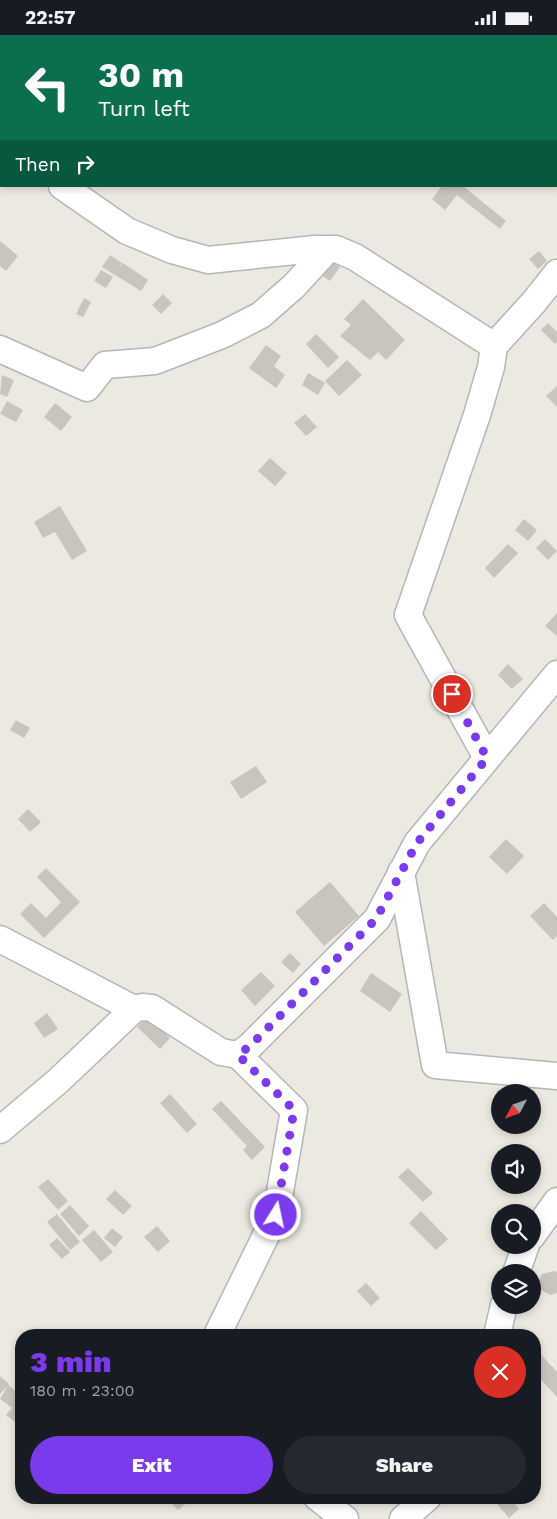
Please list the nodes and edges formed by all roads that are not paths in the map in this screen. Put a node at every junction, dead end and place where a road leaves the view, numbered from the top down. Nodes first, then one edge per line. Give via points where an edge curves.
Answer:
1 (63, 187) edge
2 (328, 249) junction
3 (557, 273) edge
4 (494, 346) junction
5 (0, 349) edge
6 (557, 674) edge
7 (487, 758) junction
8 (402, 872) junction
9 (0, 939) edge
10 (134, 1009) junction
11 (238, 1055) junction
12 (557, 1076) edge
13 (0, 1130) edge
14 (557, 1201) edge
15 (541, 1223) edge
16 (501, 1314) edge
17 (220, 1329) edge
18 (498, 1329) edge
19 (326, 1504) edge
20 (420, 1504) edge
21 (345, 1519) edge
22 (403, 1519) edge

1 - 2 street via 127,231 172,250 208,260
2 - 4 street via 355,257
2 - 5 street via 261,315 222,335 155,361 105,365 87,388
3 - 4 street
4 - 7 street via 477,415 408,615
6 - 7 street
7 - 8 street via 417,843
8 - 11 street via 376,919
8 - 12 street via 435,1065
9 - 10 street
10 - 11 street via 152,1008 221,1052
10 - 13 street via 58,1081
11 - 17 street via 294,1110 276,1215
14 - 15 street
16 - 18 street
19 - 21 street
20 - 22 street

